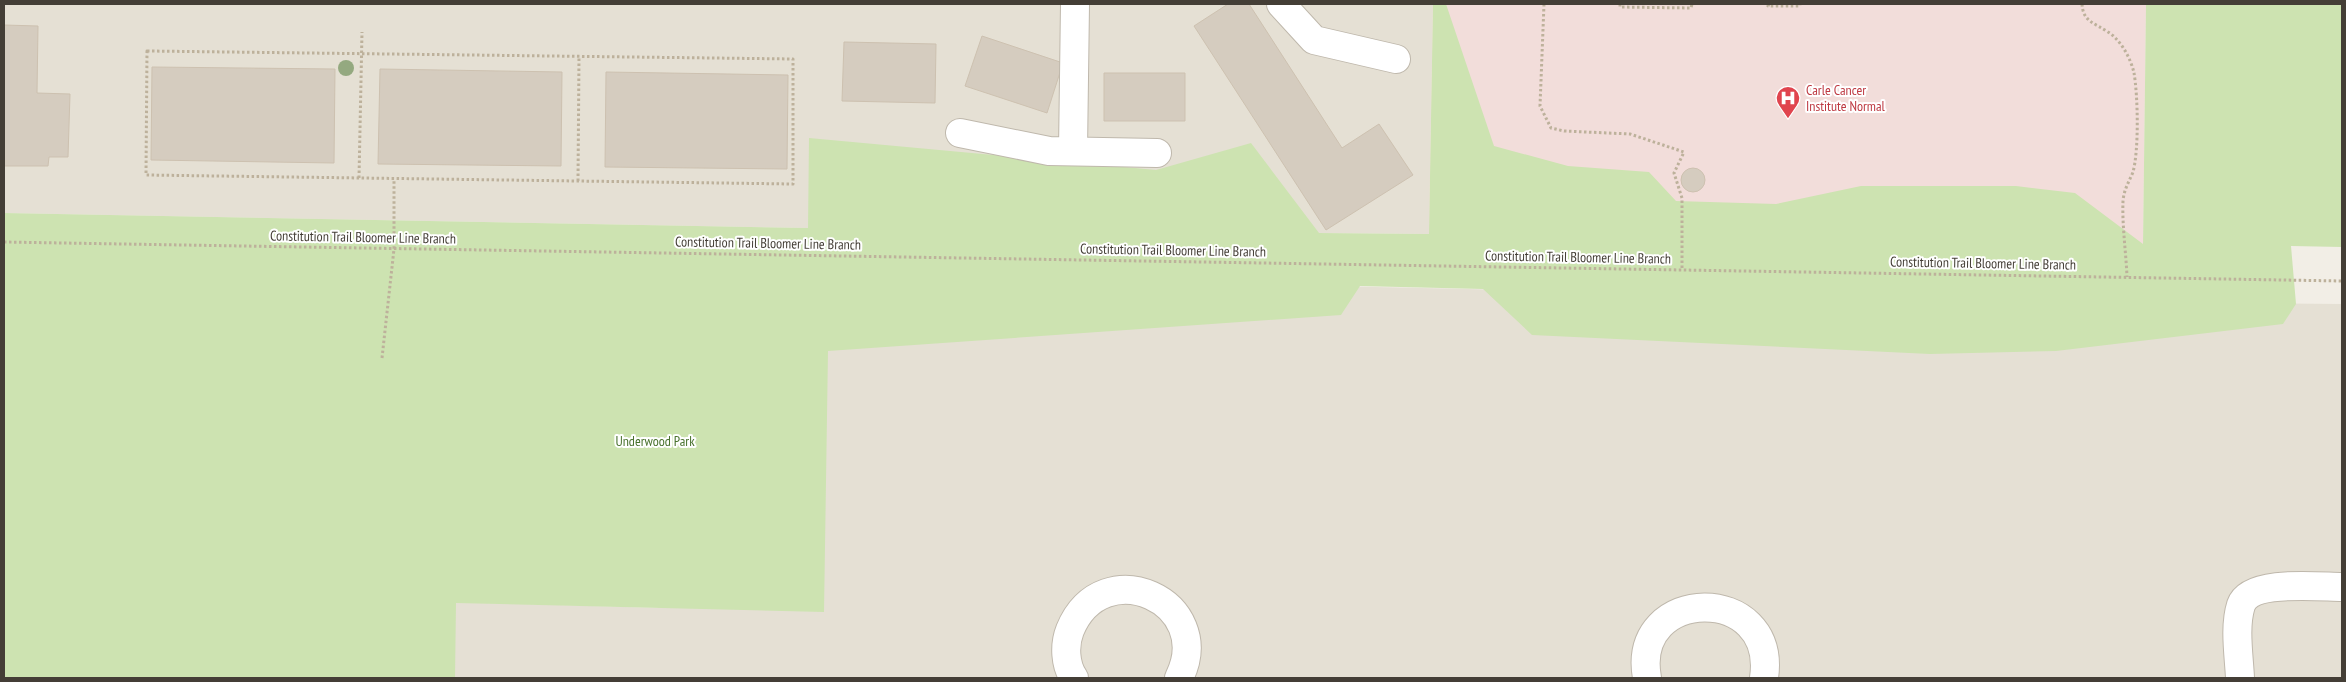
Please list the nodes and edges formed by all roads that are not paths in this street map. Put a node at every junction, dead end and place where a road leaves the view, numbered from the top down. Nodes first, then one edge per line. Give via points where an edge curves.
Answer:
1 (1075, 4) edge
2 (1280, 4) edge
3 (1396, 59) dead end
4 (960, 133) dead end
5 (1073, 151) junction
6 (1158, 153) dead end
7 (2342, 587) edge
8 (1074, 678) edge
9 (1180, 678) edge
10 (1647, 678) edge
11 (1764, 678) edge
12 (2240, 678) edge

1 - 5 street
2 - 3 street via 1314,40
4 - 5 street via 1049,150
5 - 6 street
7 - 12 street via 2275,587 2246,597 2239,620
8 - 9 street via 1066,655 1068,636 1075,618 1087,604 1103,594 1124,589 1144,592 1163,601 1177,617 1185,636 1186,657
10 - 11 street via 1644,665 1649,645 1659,627 1676,614 1695,607 1716,607 1749,625 1759,640 1764,658

